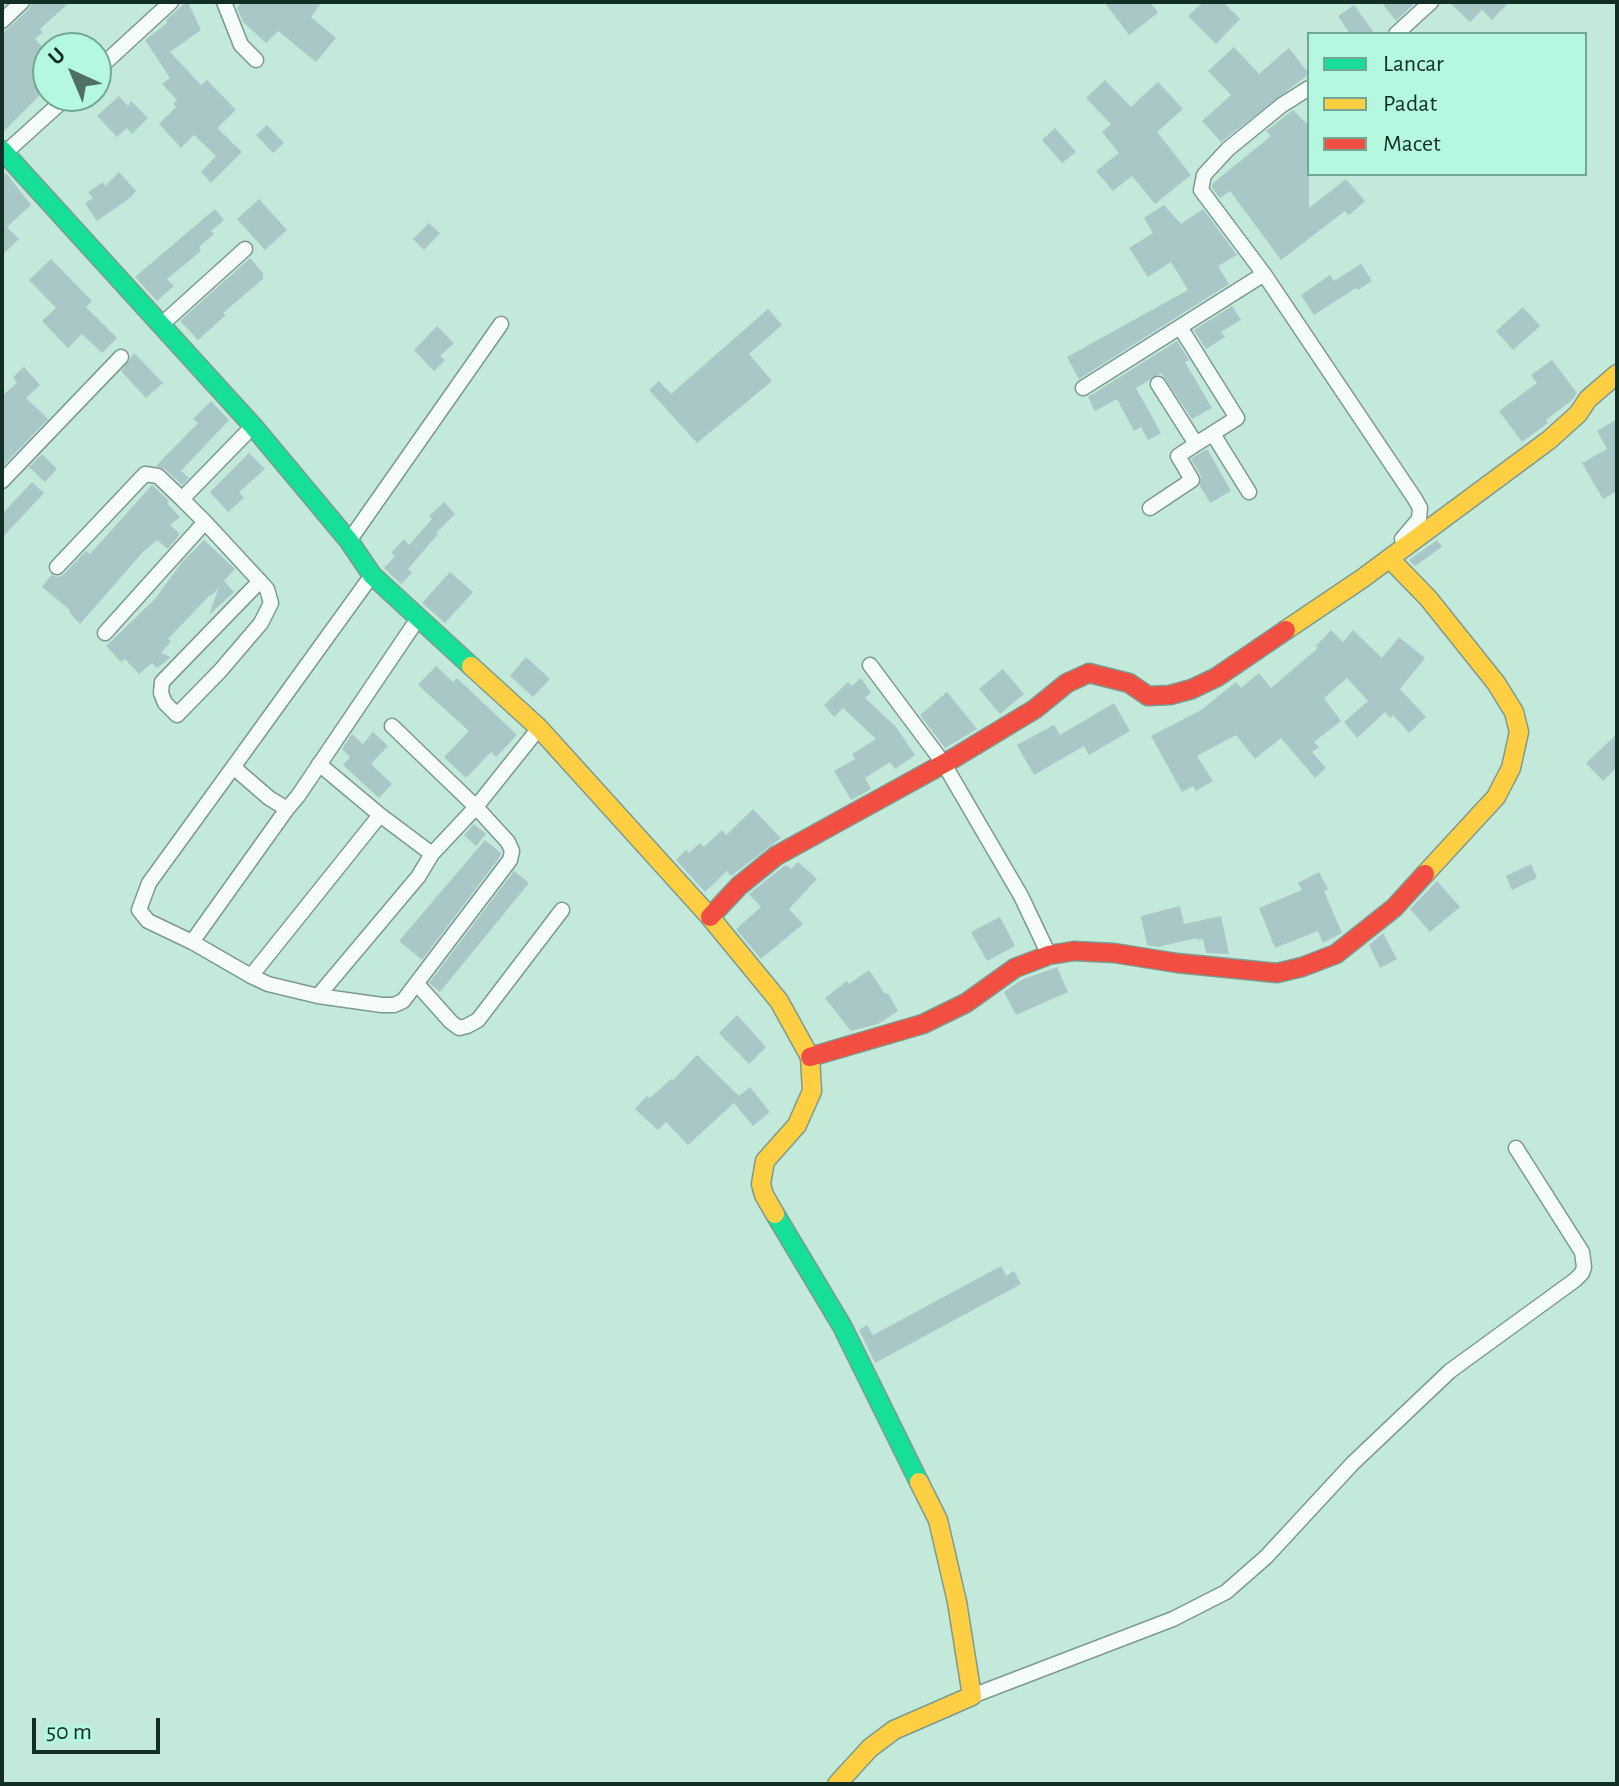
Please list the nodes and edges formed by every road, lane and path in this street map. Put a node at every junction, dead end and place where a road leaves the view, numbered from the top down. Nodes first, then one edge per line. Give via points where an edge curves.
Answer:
1 (22, 2) edge
2 (171, 2) edge
3 (224, 2) edge
4 (1431, 2) edge
5 (2, 21) edge
6 (1398, 32) edge
7 (112, 56) edge
8 (256, 60) dead end
9 (1307, 89) edge
10 (50, 112) edge
11 (3, 153) edge
12 (245, 249) dead end
13 (1264, 274) junction
14 (501, 324) dead end
15 (161, 325) junction
16 (1180, 327) junction
17 (121, 357) dead end
18 (1617, 374) edge
19 (1158, 384) dead end
20 (1083, 388) dead end
21 (253, 426) junction
22 (1213, 434) junction
23 (1196, 444) junction
24 (2, 481) edge
25 (1249, 492) dead end
26 (182, 499) junction
27 (1150, 508) dead end
28 (205, 522) junction
29 (349, 541) junction
30 (1390, 559) junction
31 (57, 567) dead end
32 (372, 575) junction
33 (260, 581) junction
34 (419, 617) junction
35 (105, 633) dead end
36 (870, 665) dead end
37 (392, 726) dead end
38 (539, 728) junction
39 (319, 764) junction
40 (944, 764) junction
41 (234, 766) junction
42 (476, 807) junction
43 (287, 809) junction
44 (380, 815) junction
45 (432, 854) junction
46 (562, 910) dead end
47 (710, 917) junction
48 (192, 942) junction
49 (1049, 955) junction
50 (251, 976) junction
51 (417, 984) junction
52 (318, 996) junction
53 (810, 1057) junction
54 (1516, 1148) dead end
55 (972, 1696) junction
56 (837, 1784) edge

1 - 5 street
2 - 7 street
3 - 8 street via 241,45
4 - 6 street
9 - 13 street via 1228,149 1201,181 1203,195
10 - 11 street
11 - 15 street
12 - 15 street
13 - 16 street
13 - 30 street via 1420,508 1416,525
14 - 29 street
15 - 21 street
16 - 20 street
16 - 22 street via 1237,418
17 - 24 street
18 - 30 street via 1549,440
19 - 23 street
21 - 26 street
21 - 29 street
22 - 23 street
22 - 25 street
23 - 27 street via 1178,456 1192,480
26 - 28 street
26 - 31 street via 158,476 145,474
28 - 33 street
28 - 35 street
29 - 32 street
30 - 40 street via 1192,689 1148,696 1129,683 1089,673
30 - 49 street via 1428,598 1514,712 1519,732 1511,768 1496,797 1394,908 1336,954 1302,967 1277,973 1114,953
32 - 34 street
32 - 41 street
33 - 33 street via 162,682 165,703 177,715 261,623 271,599
34 - 38 street
34 - 39 street
36 - 40 street
37 - 42 street
38 - 42 street
38 - 47 street
39 - 43 street
39 - 44 street
40 - 47 street via 776,856
40 - 49 street
41 - 43 street
41 - 48 street via 142,897 139,910 148,921
42 - 45 street
42 - 51 street via 508,842 510,860
43 - 48 street
44 - 45 street
44 - 50 street
45 - 52 street
46 - 51 street via 478,1020 467,1026 451,1022
47 - 53 street via 779,1001
48 - 50 street
49 - 53 street via 1015,968 966,1003 923,1024
50 - 52 street
51 - 52 street via 394,1005
53 - 55 street via 812,1091 797,1125 765,1161 761,1184 842,1326 938,1520
54 - 55 street via 1582,1252 1584,1267 1575,1280 1450,1371 1226,1592 1173,1619
55 - 56 street via 894,1730

